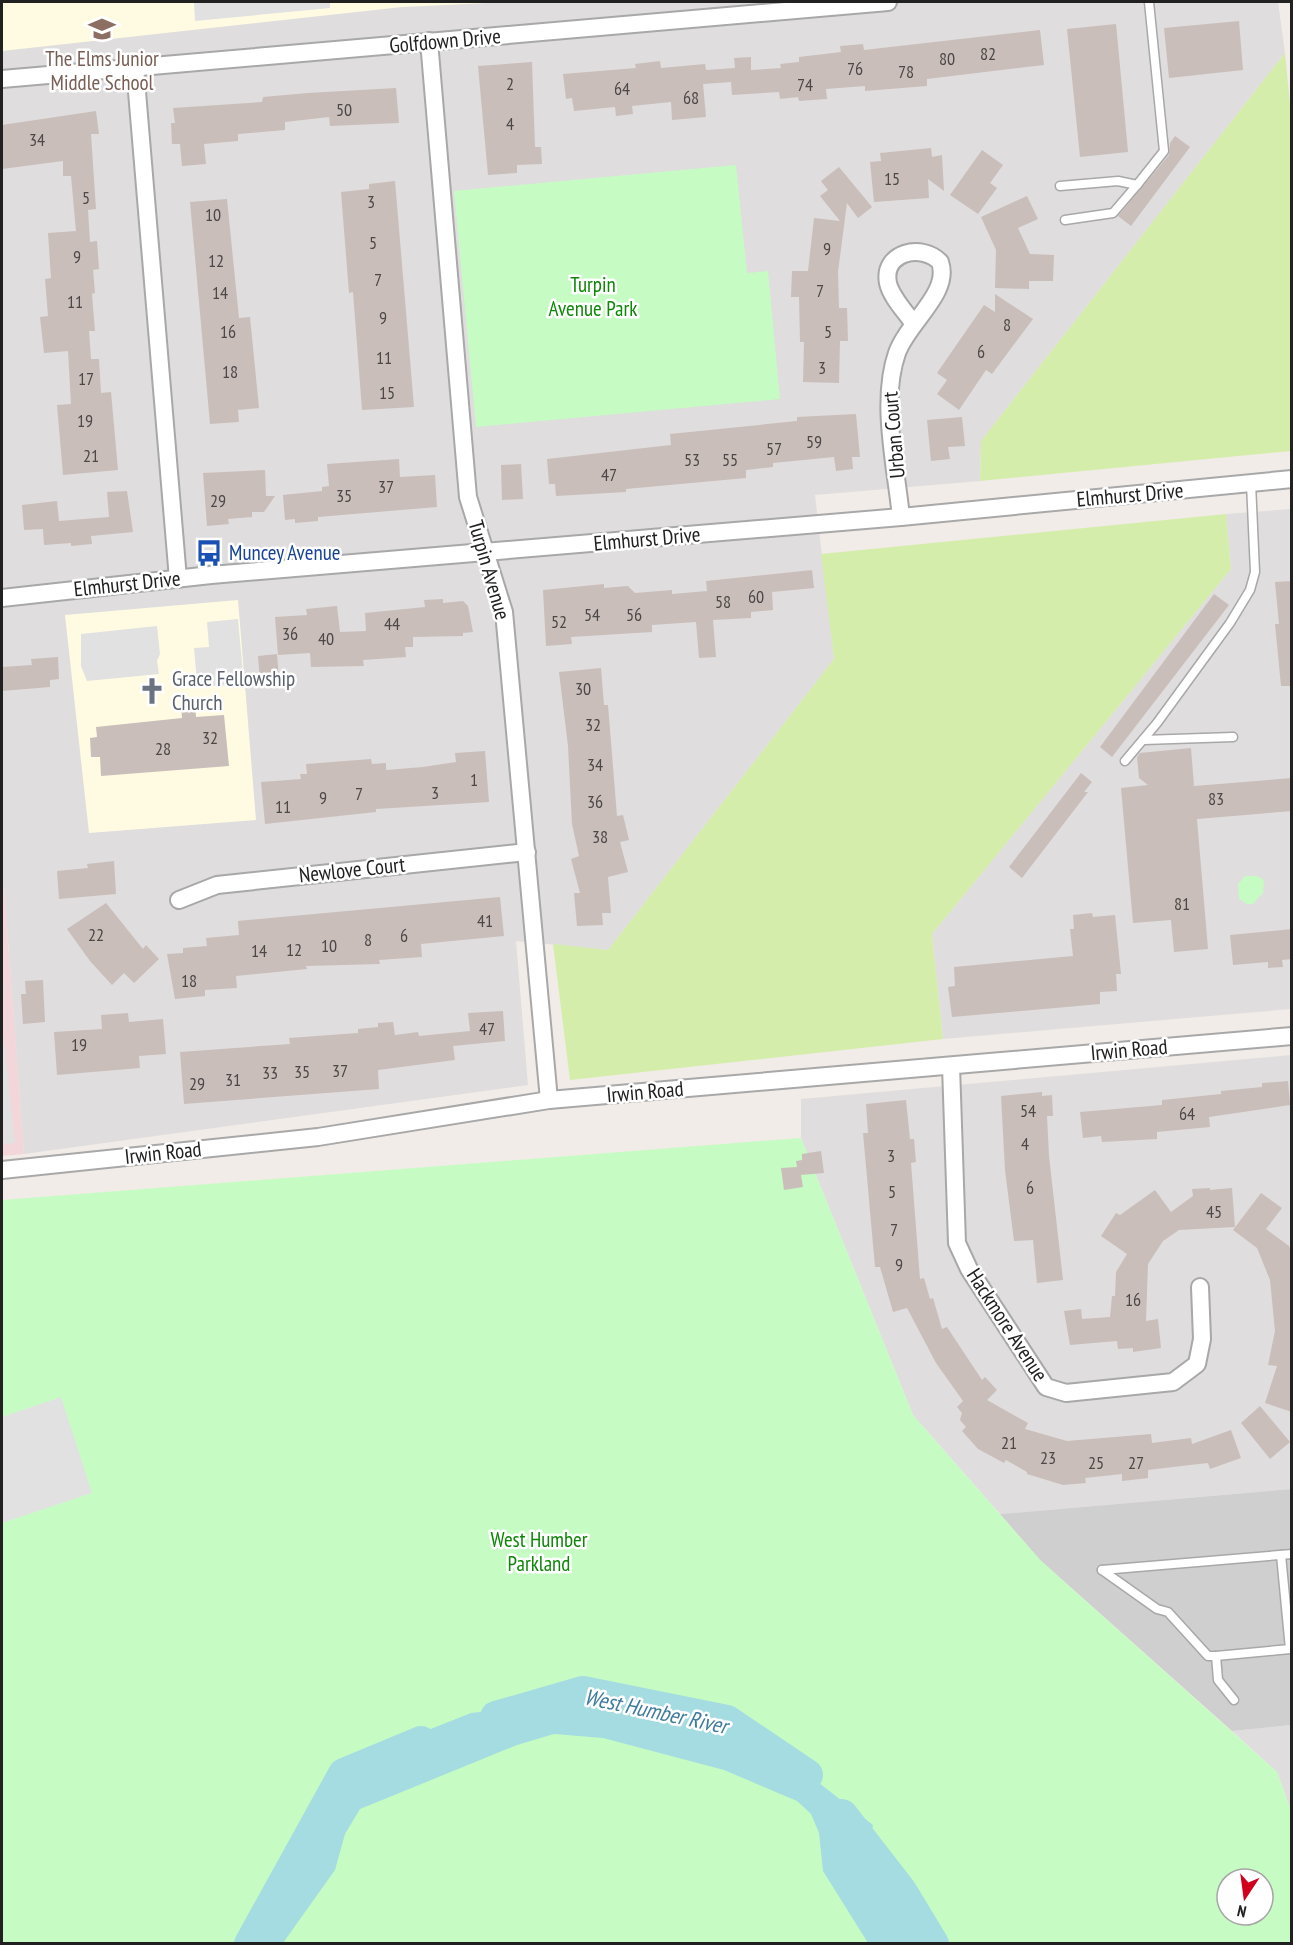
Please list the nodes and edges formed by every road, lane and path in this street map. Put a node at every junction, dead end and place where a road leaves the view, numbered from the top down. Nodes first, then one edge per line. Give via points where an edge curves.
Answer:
1 (888, 2) edge
2 (1149, 2) edge
3 (429, 41) junction
4 (135, 68) junction
5 (2, 79) edge
6 (1137, 185) junction
7 (1060, 186) dead end
8 (1065, 220) dead end
9 (913, 323) dead end
10 (1292, 479) edge
11 (1251, 483) junction
12 (901, 517) junction
13 (485, 554) junction
14 (178, 579) junction
15 (2, 598) edge
16 (1233, 737) dead end
17 (1143, 740) junction
18 (1125, 761) dead end
19 (527, 852) junction
20 (179, 900) dead end
21 (1292, 1036) edge
22 (951, 1066) junction
23 (549, 1100) junction
24 (2, 1170) edge
25 (1200, 1287) dead end
26 (1292, 1554) edge
27 (1281, 1555) junction
28 (1216, 1656) junction
29 (1234, 1700) dead end

1 - 3 street, Golfdown Drive
2 - 6 lane via 1164,149
3 - 4 street, Golfdown Drive
3 - 13 street, Turpin Avenue via 468,497
4 - 5 street, Golfdown Drive
4 - 14 street
6 - 7 lane via 1118,181
6 - 8 lane via 1113,213
9 - 12 street, Urban Court via 898,350 889,383
10 - 11 street, Elmhurst Drive
11 - 12 street, Elmhurst Drive
11 - 17 lane via 1256,572 1250,590
12 - 13 street, Elmhurst Drive
13 - 14 street, Elmhurst Drive
13 - 19 street, Turpin Avenue via 504,612
14 - 15 street, Elmhurst Drive
16 - 17 lane
17 - 18 lane
19 - 20 street, Newlove Court via 217,885
19 - 23 street, Turpin Avenue
21 - 22 street, Irwin Road
22 - 23 street, Irwin Road
22 - 25 street, Hackmore Avenue via 957,1243 969,1269 1046,1387 1066,1393 1173,1382 1197,1365 1202,1339
23 - 24 street, Irwin Road via 318,1137
26 - 27 lane
27 - 28 lane via 1290,1649
27 - 28 lane via 1102,1570 1157,1609 1168,1612 1208,1656
28 - 29 lane via 1218,1680

